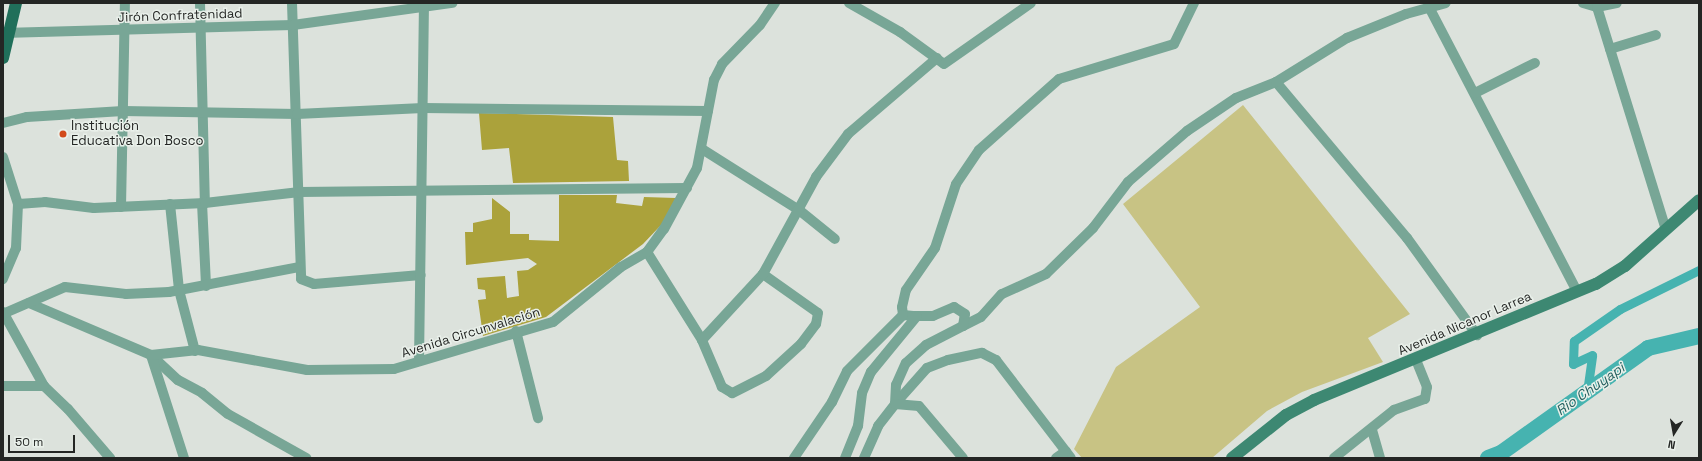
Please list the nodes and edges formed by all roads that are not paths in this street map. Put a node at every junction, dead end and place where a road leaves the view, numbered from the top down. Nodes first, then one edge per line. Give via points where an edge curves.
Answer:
1 (16, 3) edge
2 (125, 3) edge
3 (200, 3) edge
4 (292, 3) edge
5 (452, 3) edge
6 (776, 3) edge
7 (849, 3) edge
8 (1031, 3) edge
9 (1194, 3) edge
10 (1446, 3) edge
11 (1583, 3) edge
12 (1617, 3) edge
13 (424, 5) edge
14 (1596, 7) junction
15 (1430, 9) junction
16 (293, 26) junction
17 (201, 29) junction
18 (123, 31) junction
19 (7, 34) edge
20 (1656, 34) dead end
21 (1610, 49) junction
22 (3, 58) edge
23 (937, 58) junction
24 (1535, 63) dead end
25 (1276, 82) junction
26 (1475, 93) junction
27 (422, 108) junction
28 (201, 110) junction
29 (124, 111) junction
30 (708, 111) junction
31 (296, 114) junction
32 (3, 123) edge
33 (702, 149) junction
34 (3, 158) edge
35 (687, 188) junction
36 (422, 190) junction
37 (299, 192) junction
38 (1699, 200) edge
39 (203, 203) junction
40 (18, 204) junction
41 (170, 204) junction
42 (121, 207) junction
43 (798, 210) junction
44 (1666, 230) junction
45 (835, 239) dead end
46 (647, 252) junction
47 (299, 267) junction
48 (764, 274) junction
49 (421, 275) junction
50 (3, 279) edge
51 (206, 286) junction
52 (179, 290) junction
53 (1577, 291) junction
54 (29, 303) junction
55 (4, 312) edge
56 (903, 315) junction
57 (917, 316) junction
58 (963, 326) junction
59 (516, 331) junction
60 (1477, 336) junction
61 (702, 340) junction
62 (195, 351) junction
63 (150, 355) junction
64 (1416, 360) junction
65 (420, 361) junction
66 (3, 386) edge
67 (44, 386) junction
68 (895, 404) junction
69 (171, 418) junction
70 (538, 418) dead end
71 (1372, 430) junction
72 (1068, 454) edge
73 (866, 457) edge
74 (110, 458) edge
75 (184, 458) edge
76 (191, 458) edge
77 (306, 458) edge
78 (794, 458) edge
79 (845, 458) edge
80 (963, 458) edge
81 (1056, 458) edge
82 (1232, 458) edge
83 (1334, 458) edge
84 (1380, 458) edge

1 - 19 main road
2 - 18 street
3 - 17 street
4 - 16 street
5 - 13 street, Jirón Confratenidad
6 - 30 street, Avenida Circunvalación via 760,25 722,64 714,80
7 - 23 street via 900,32
8 - 23 street via 944,64
9 - 56 street via 1174,44 1060,79 979,150 956,184 935,248 906,290
10 - 15 street
11 - 14 street
12 - 14 street
13 - 16 street, Jirón Confratenidad
13 - 27 street
14 - 21 street
15 - 25 street via 1406,14 1347,38
15 - 26 street
16 - 17 street, Jirón Confratenidad
16 - 31 street
17 - 18 street, Jirón Confratenidad
17 - 28 street
18 - 19 street, Jirón Confratenidad
18 - 29 street
19 - 22 main road
20 - 21 street
21 - 44 street
23 - 43 street via 848,134 816,177
24 - 26 street
25 - 58 street via 1236,98 1187,131 1128,182 1093,228 1046,274 1002,294 981,317
25 - 60 street via 1407,238
26 - 53 street via 1517,181
27 - 30 street
27 - 31 street
27 - 36 street
28 - 29 street
28 - 31 street
28 - 39 street
29 - 32 street via 27,117
29 - 42 street
30 - 33 street, Avenida Circunvalación
31 - 37 street
33 - 35 street, Avenida Circunvalación
33 - 43 street
34 - 40 street
35 - 36 street
35 - 46 street, Avenida Circunvalación
36 - 37 street
36 - 49 street
37 - 39 street
37 - 47 street
38 - 44 main road, Avenida Nicanor Larrea
39 - 41 street
39 - 51 street
40 - 42 street via 45,202 94,208
40 - 50 street via 16,248
41 - 42 street
41 - 52 street
43 - 45 street
43 - 48 street
44 - 53 main road, Avenida Nicanor Larrea via 1625,266
46 - 59 street, Avenida Circunvalación via 621,267 553,322
46 - 61 street
47 - 49 street via 301,279 314,284
47 - 51 street
48 - 61 street
48 - 61 street via 818,313 810,335 766,376 732,393 722,387
49 - 65 street
51 - 52 street
52 - 54 street via 126,294 65,287
52 - 62 street
53 - 60 main road, Avenida Nicanor Larrea
54 - 55 street
54 - 63 street
55 - 67 street
56 - 57 street
56 - 78 street via 847,371 832,402
57 - 58 street via 933,316 954,308 965,314
57 - 79 street via 871,372 862,393 858,426
58 - 68 street via 926,345 906,363 896,385
59 - 65 street, Avenida Circunvalación
59 - 70 street
60 - 64 main road, Avenida Nicanor Larrea
62 - 63 street, Avenida Circunvalación
62 - 65 street, Avenida Circunvalación via 235,354 325,371 373,372
63 - 69 street
63 - 77 street via 178,380 202,393 228,414
64 - 71 street via 1427,387 1425,399 1394,410
64 - 82 main road, Avenida Nicanor Larrea via 1314,400 1286,415
66 - 67 street
67 - 74 street via 68,409
68 - 72 street via 927,368 948,360 982,353 996,360
68 - 73 street via 878,426
68 - 80 street via 919,406
69 - 75 street
69 - 76 street
71 - 83 street
71 - 84 street
72 - 81 street

